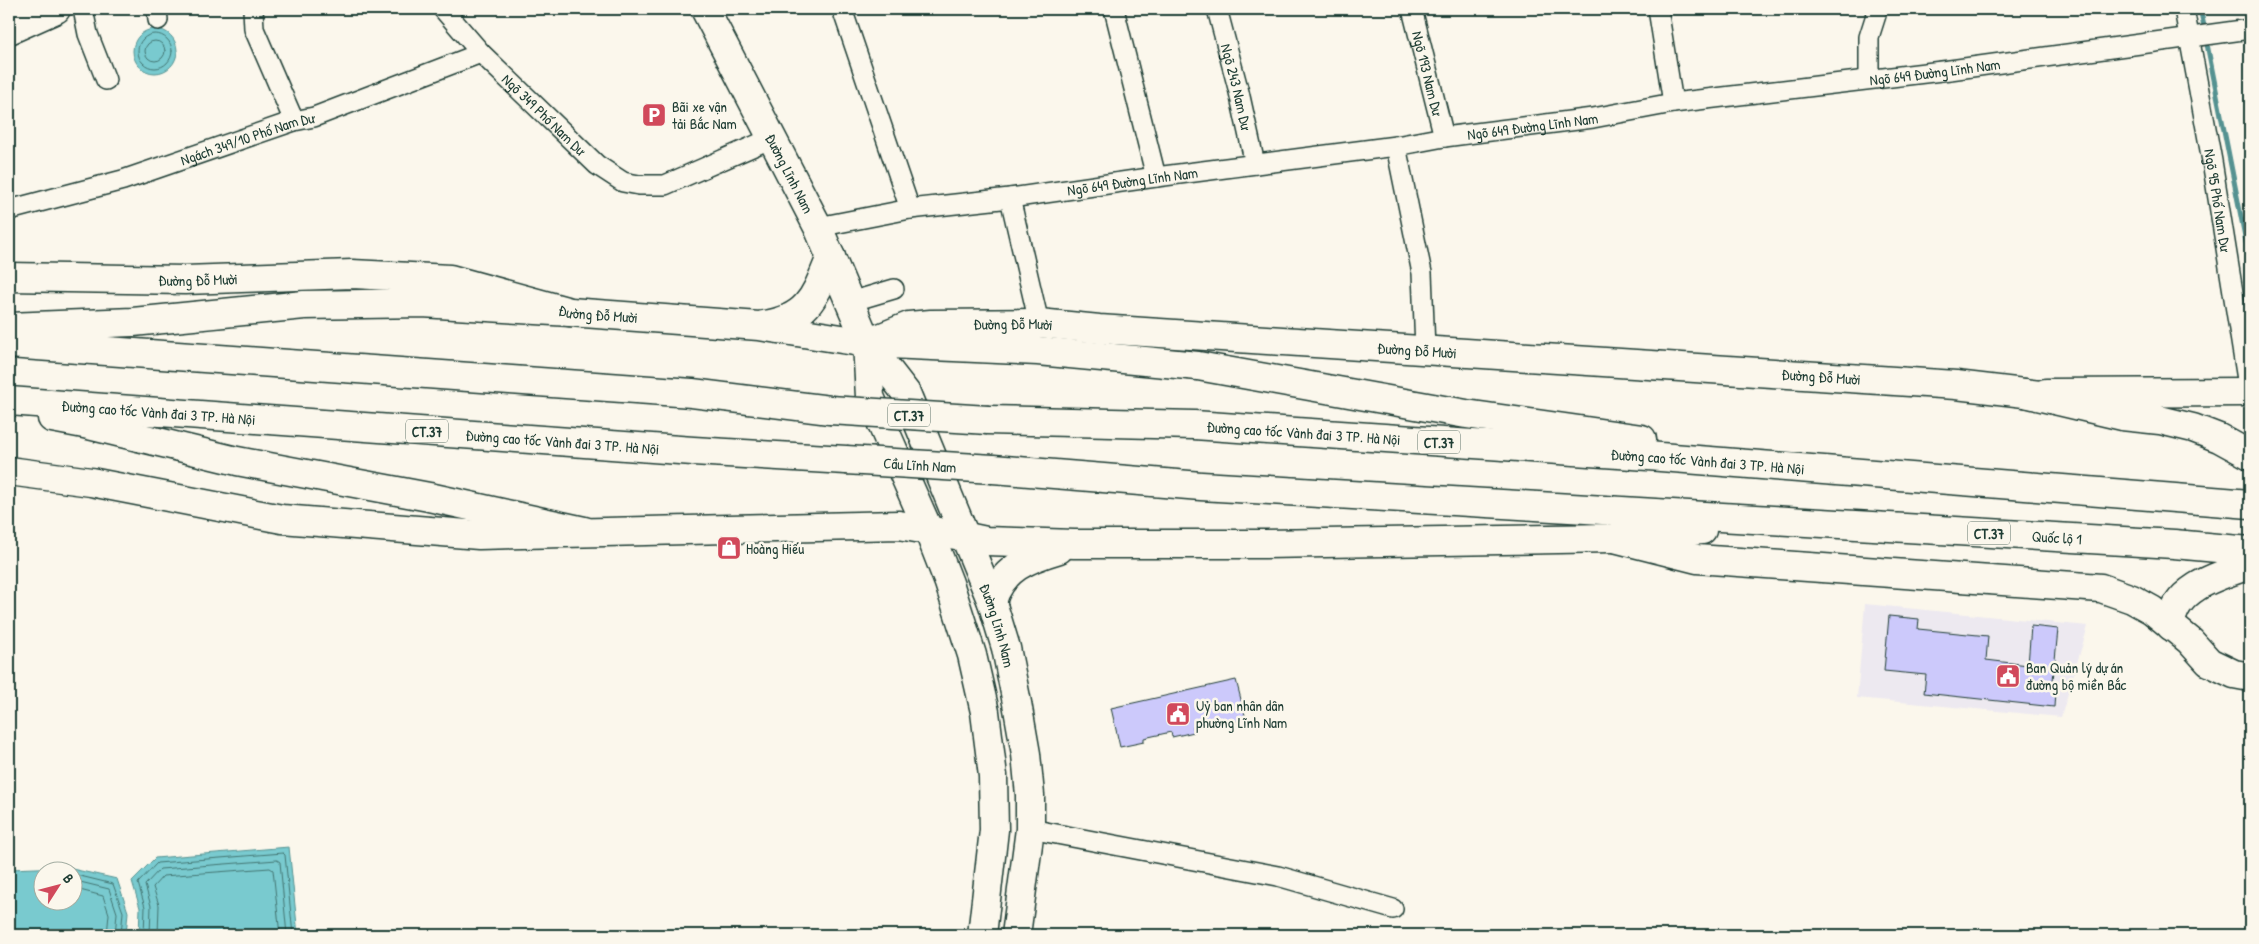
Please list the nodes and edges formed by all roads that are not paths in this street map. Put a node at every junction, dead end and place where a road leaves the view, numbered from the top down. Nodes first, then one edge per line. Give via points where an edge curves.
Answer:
1 (56, 9) edge
2 (83, 9) edge
3 (253, 9) edge
4 (443, 9) edge
5 (705, 9) edge
6 (842, 9) edge
7 (1114, 9) edge
8 (1217, 9) edge
9 (1412, 9) edge
10 (1658, 9) edge
11 (1875, 9) edge
12 (2184, 9) edge
13 (2250, 29) edge
14 (9, 30) edge
15 (2192, 37) junction
16 (481, 53) junction
17 (1869, 79) junction
18 (106, 80) dead end
19 (1673, 103) junction
20 (294, 121) junction
21 (1444, 137) junction
22 (772, 138) junction
23 (1396, 146) junction
24 (1254, 164) junction
25 (1156, 177) junction
26 (1010, 198) junction
27 (910, 209) junction
28 (9, 210) edge
29 (818, 227) junction
30 (831, 256) junction
31 (9, 277) edge
32 (894, 289) dead end
33 (850, 302) junction
34 (570, 312) junction
35 (1040, 323) junction
36 (759, 326) junction
37 (9, 327) edge
38 (867, 343) junction
39 (9, 344) edge
40 (1425, 349) junction
41 (2249, 392) edge
42 (2025, 393) junction
43 (9, 401) edge
44 (9, 410) edge
45 (2250, 445) edge
46 (2250, 455) edge
47 (846, 460) joint
48 (9, 471) edge
49 (1888, 475) junction
50 (2250, 504) edge
51 (1804, 522) junction
52 (928, 529) junction
53 (584, 531) junction
54 (966, 537) junction
55 (1612, 538) junction
56 (1074, 544) junction
57 (2174, 544) junction
58 (2250, 551) edge
59 (2242, 571) edge
60 (992, 602) junction
61 (2171, 626) junction
62 (2250, 677) edge
63 (1030, 829) junction
64 (1393, 909) dead end
65 (982, 935) edge
66 (1016, 935) edge

1 - 14 main road
2 - 18 street via 88,34
3 - 20 street via 254,29
4 - 16 street, Ngõ 349 Phố Nam Dư
5 - 22 main road, Đường Lĩnh Nam
6 - 27 street
7 - 25 street
8 - 24 street, Ngõ 243 Nam Dư
9 - 21 street, Ngõ 193 Nam Dư
10 - 19 street
11 - 17 street via 1869,37
12 - 15 street, Ngõ 95 Phố Nam Dư
13 - 15 street, Ngõ 649 Đường Lĩnh Nam
15 - 17 street, Ngõ 649 Đường Lĩnh Nam
15 - 41 street, Ngõ 95 Phố Nam Dư
16 - 20 street, Ngách 349/10 Phố Nam Dư via 314,117
16 - 22 street, Ngõ 349 Phố Nam Dư via 597,165 623,182 665,185
17 - 19 street, Ngõ 649 Đường Lĩnh Nam
19 - 21 street, Ngõ 649 Đường Lĩnh Nam via 1593,118
20 - 28 street, Ngách 349/10 Phố Nam Dư via 123,180
21 - 23 street, Ngõ 649 Đường Lĩnh Nam
22 - 29 main road, Đường Lĩnh Nam
23 - 24 street, Ngõ 649 Đường Lĩnh Nam
23 - 40 street via 1422,273
24 - 25 street, Ngõ 649 Đường Lĩnh Nam
25 - 26 street, Ngõ 649 Đường Lĩnh Nam
26 - 27 street, Ngõ 649 Đường Lĩnh Nam
26 - 35 street
27 - 29 street, Ngõ 649 Đường Lĩnh Nam
29 - 30 main road, Đường Lĩnh Nam
30 - 33 main road, Đường Lĩnh Nam
30 - 36 main road via 810,304 780,323
31 - 34 main road, Đường Đỗ Mười via 185,280 352,274 440,278
32 - 33 street
33 - 38 main road, Đường Lĩnh Nam
34 - 36 main road, Đường Đỗ Mười
34 - 37 main road via 422,304 304,305 134,322
35 - 38 main road, Đường Đỗ Mười via 910,326
35 - 40 main road, Đường Đỗ Mười
36 - 38 main road, Đường Đỗ Mười
38 - 49 main road via 1038,351 1198,366 1466,414
38 - 52 main road, Đường Lĩnh Nam via 870,397
38 - 54 main road, Đường Lĩnh Nam via 906,393
39 - 49 main road, Đường cao tốc Vành đai 3 TP. Hà Nội / CT.37, bridge via 692,393 830,410 988,420 1194,426
40 - 42 main road, Đường Đỗ Mười
41 - 42 main road
42 - 45 main road via 2161,411 2195,420
42 - 46 main road via 2122,416 2193,428
43 - 47 main road, Đường cao tốc Vành đai 3 TP. Hà Nội / CT.37
44 - 53 main road via 84,424 237,461 429,497
47 - 51 main road, Cầu Lĩnh Nam / CT.37, bridge via 1202,486
48 - 53 main road via 91,482 282,519 479,535
49 - 50 main road, CT.37
51 - 55 main road
51 - 57 main road, Quốc lộ 1 / CT.37
52 - 53 main road via 899,525
52 - 54 main road
52 - 65 main road, Đường Lĩnh Nam via 972,655 985,712 993,776 994,830
54 - 56 main road via 986,541
54 - 60 main road, Đường Lĩnh Nam
55 - 56 main road
55 - 61 main road via 1698,559 2101,588 2132,599
56 - 60 main road via 1027,559 1015,567 1000,583
57 - 58 main road, Quốc lộ 1 / CT.37
57 - 59 main road
59 - 61 main road via 2195,588 2173,612
60 - 63 main road, Đường Lĩnh Nam via 1006,648 1025,746
61 - 62 main road via 2209,662 2234,674
63 - 64 street via 1278,876
63 - 66 main road, Đường Lĩnh Nam

